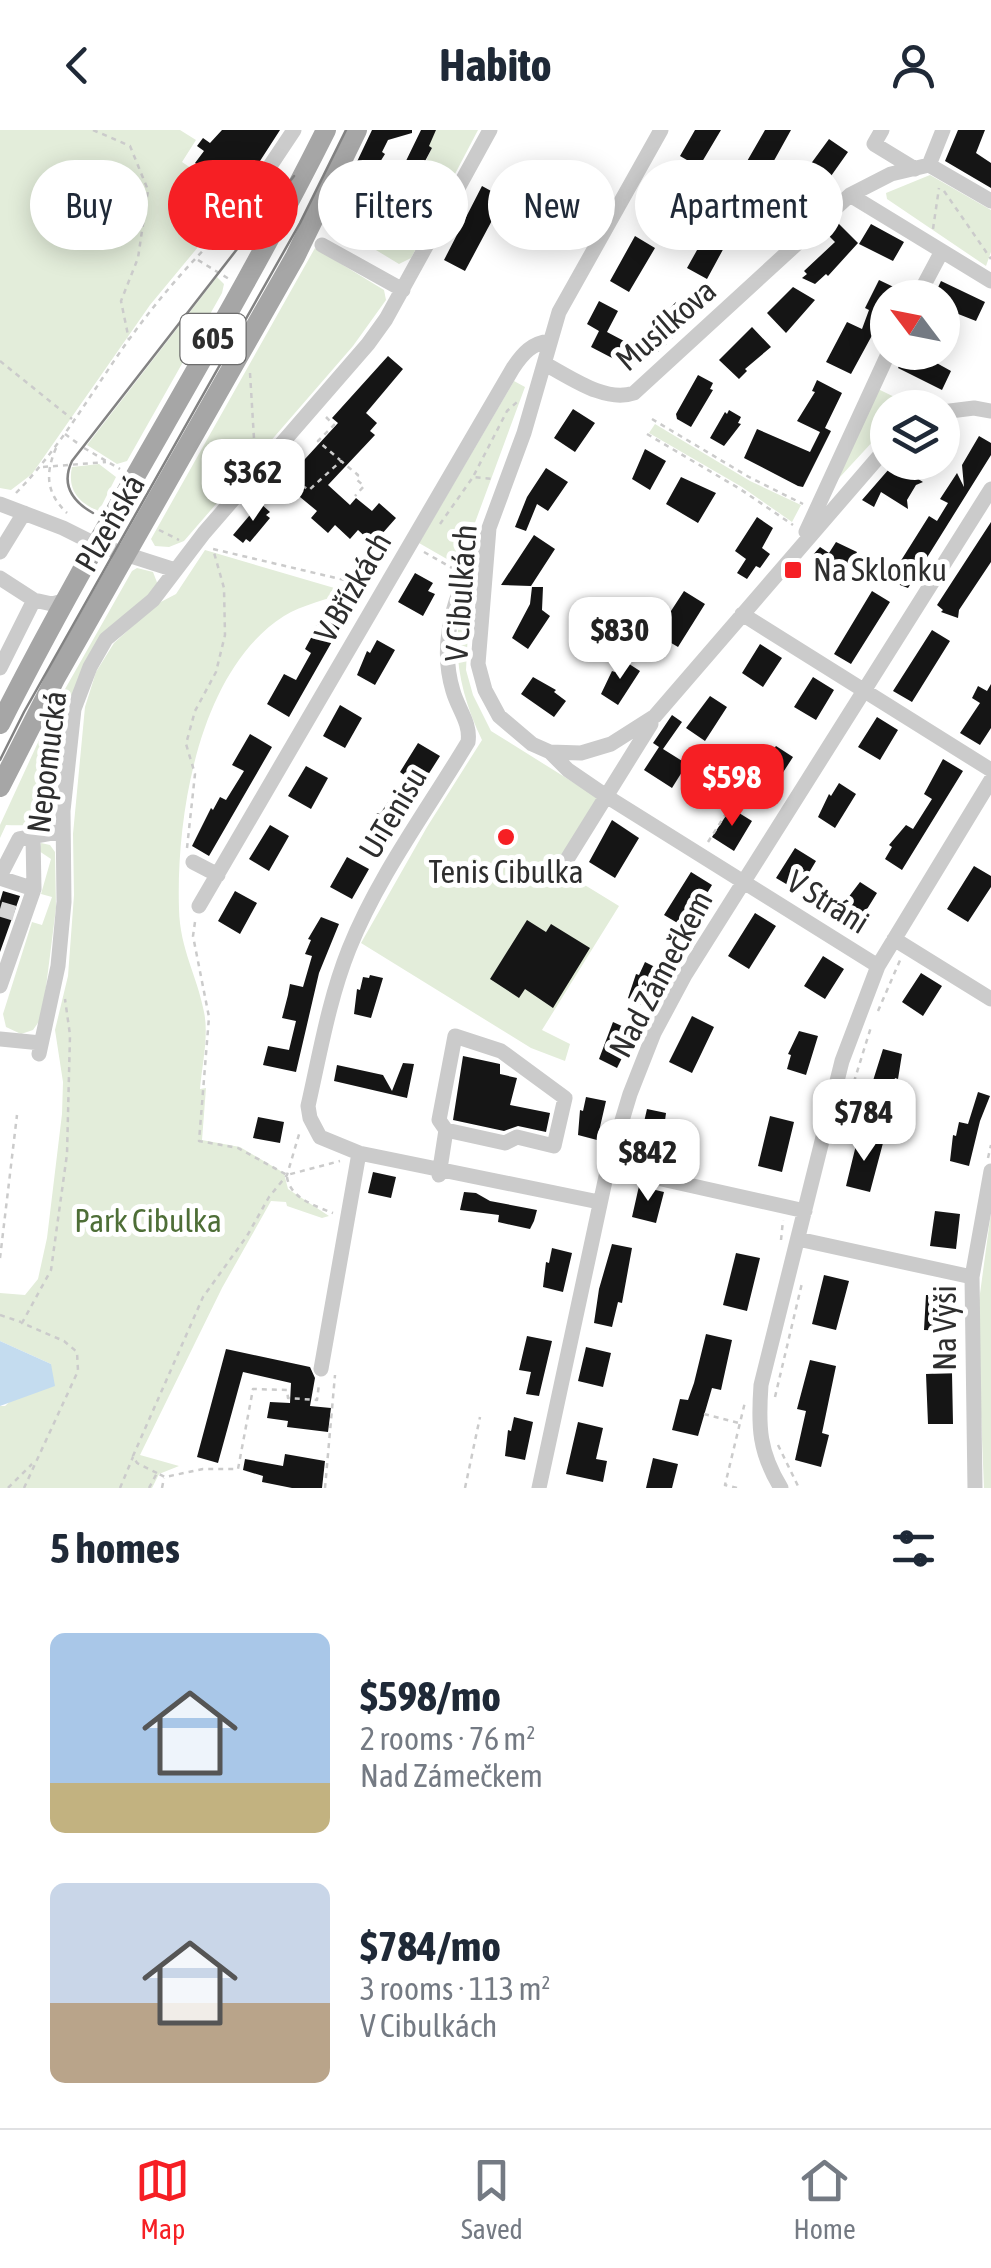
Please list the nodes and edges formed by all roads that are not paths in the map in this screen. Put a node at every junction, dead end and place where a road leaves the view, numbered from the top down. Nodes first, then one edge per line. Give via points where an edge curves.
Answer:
1 (294, 130) edge
2 (326, 130) edge
3 (357, 130) edge
4 (490, 130) edge
5 (661, 130) edge
6 (882, 130) edge
7 (944, 130) edge
8 (274, 160) edge
9 (922, 167) junction
10 (850, 196) junction
11 (991, 201) edge
12 (936, 247) junction
13 (331, 250) edge
14 (924, 280) edge
15 (991, 281) edge
16 (402, 290) junction
17 (550, 341) junction
18 (545, 364) junction
19 (881, 370) edge
20 (960, 410) edge
21 (991, 411) edge
22 (870, 466) edge
23 (991, 488) edge
24 (6, 501) edge
25 (24, 513) junction
26 (489, 528) junction
27 (803, 541) junction
28 (97, 546) junction
29 (0, 552) edge
30 (127, 554) junction
31 (175, 570) junction
32 (0, 578) edge
33 (34, 600) junction
34 (66, 600) junction
35 (742, 614) junction
36 (0, 668) edge
37 (864, 690) junction
38 (6, 694) edge
39 (655, 716) junction
40 (0, 724) edge
41 (550, 752) junction
42 (991, 770) edge
43 (991, 780) edge
44 (0, 787) edge
45 (606, 796) junction
46 (63, 832) junction
47 (33, 836) junction
48 (193, 862) road end
49 (561, 869) dead end
50 (218, 875) junction
51 (0, 877) edge
52 (744, 882) junction
53 (34, 889) junction
54 (199, 906) road end
55 (900, 944) junction
56 (878, 966) junction
57 (0, 986) edge
58 (991, 1000) edge
59 (4, 1035) edge
60 (446, 1130) junction
61 (359, 1153) junction
62 (608, 1167) junction
63 (991, 1171) edge
64 (439, 1172) junction
65 (600, 1202) junction
66 (804, 1212) junction
67 (798, 1238) junction
68 (972, 1277) junction
69 (328, 1366) road end
70 (538, 1488) edge
71 (782, 1488) edge
72 (975, 1488) edge

1 - 8 street
2 - 28 main road, Plzeňská / 605
3 - 30 main road, Plzeňská / 605 via 286,273
4 - 16 street, Nepomucká
5 - 17 street, V Cibulkách via 559,312
6 - 9 street via 874,144
7 - 9 street
9 - 10 street, Musílkova via 891,174
9 - 11 street
10 - 12 street
10 - 18 street, Musílkova via 634,394 604,393
12 - 14 street
12 - 15 street
13 - 16 street
16 - 31 street, Nepomucká via 368,344 261,461
17 - 18 street, V Cibulkách
17 - 50 street, V Břízkách via 522,356
18 - 26 street, V Cibulkách
19 - 27 street
20 - 21 street
22 - 27 street
23 - 37 street, Nad Zámečkem
24 - 25 street
25 - 28 street
25 - 29 street
26 - 41 street, V Cibulkách via 478,664 485,690 516,733
26 - 61 street, U Tenisu via 448,628 446,663 468,742 349,948 308,1106 309,1126 328,1142
27 - 35 street
28 - 30 street
28 - 34 main road, Plzeňská / 605
30 - 31 street
30 - 44 main road, Plzeňská / 605
31 - 46 street, Nepomucká via 153,600 106,639 90,667 74,709
32 - 33 street
33 - 34 street
33 - 36 street
34 - 38 main road, Plzeňská / 605
35 - 37 street
35 - 39 street
37 - 42 street
37 - 52 street, Nad Zámečkem
38 - 40 main road, Plzeňská / 605
39 - 41 street via 611,744 581,753
39 - 45 street
41 - 45 street, V Stráni
43 - 55 street
45 - 49 street
45 - 52 street, V Stráni
46 - 47 street
46 - 59 street, Nepomucká via 58,966 40,1048
47 - 51 street via 19,840
47 - 53 street
48 - 50 street
50 - 54 street, V Břízkách
51 - 53 street
52 - 56 street, V Stráni
52 - 62 street, Nad Zámečkem via 654,1033
53 - 57 street
55 - 56 street
55 - 58 street, V Stráni
56 - 66 street via 842,1061
60 - 60 street via 505,1144 517,1137 554,1146 565,1098 501,1051 455,1036 439,1120
60 - 64 street
61 - 64 street
61 - 69 street
62 - 65 street, Nad Zámečkem
62 - 66 street
63 - 68 street, Na Výši
64 - 65 street
65 - 70 street, Nad Zámečkem
66 - 67 street
67 - 68 street
67 - 71 street via 760,1412 766,1462
68 - 72 street, Na Výši

